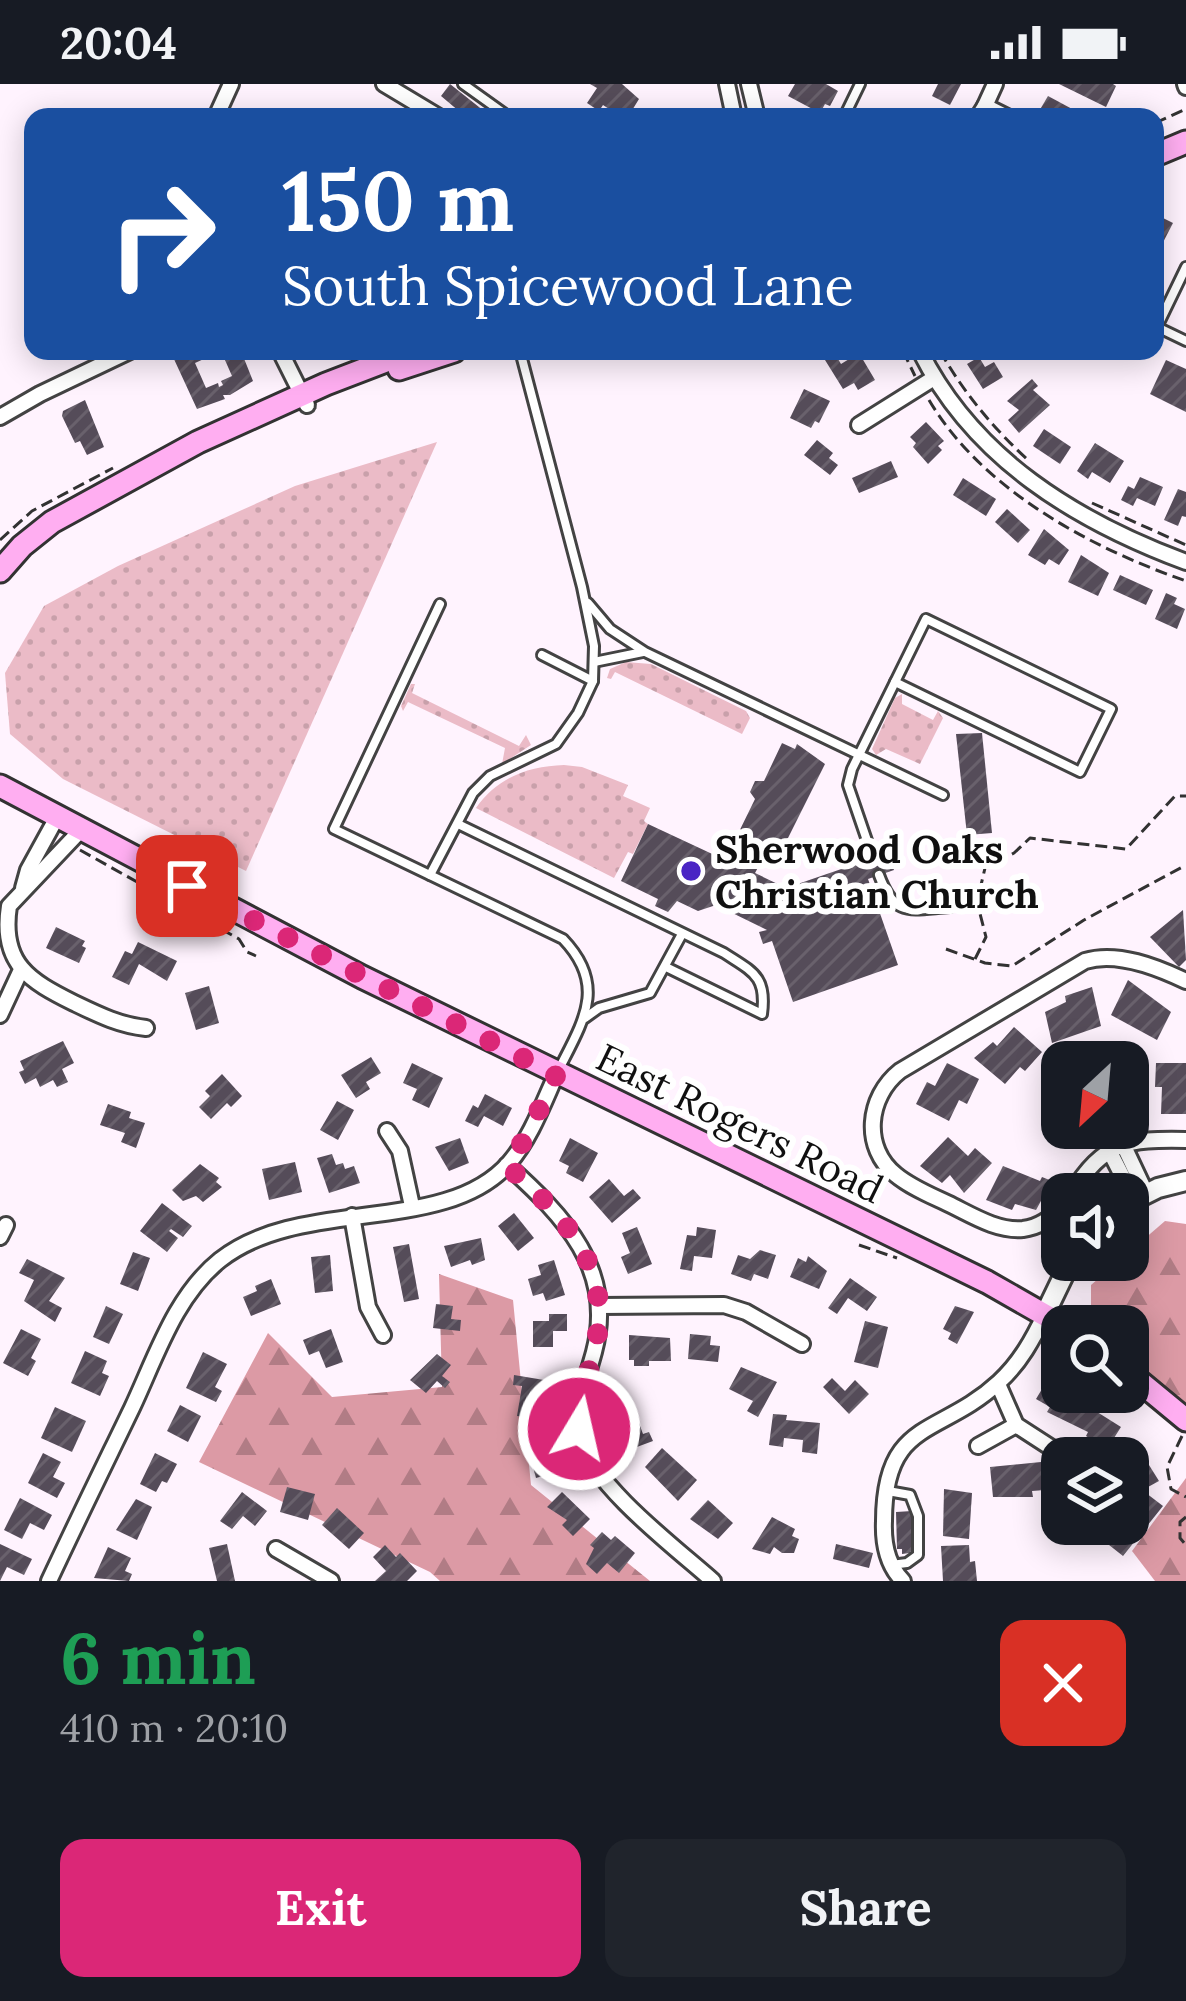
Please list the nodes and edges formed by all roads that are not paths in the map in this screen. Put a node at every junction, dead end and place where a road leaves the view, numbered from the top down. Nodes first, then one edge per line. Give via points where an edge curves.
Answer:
1 (384, 84) edge
2 (463, 84) edge
3 (428, 108) edge
4 (496, 108) edge
5 (1186, 267) edge
6 (1182, 287) edge
7 (1164, 316) edge
8 (111, 360) edge
9 (285, 360) edge
10 (392, 360) edge
11 (427, 360) edge
12 (522, 360) edge
13 (925, 360) edge
14 (934, 378) junction
15 (305, 400) junction
16 (0, 417) edge
17 (859, 425) dead end
18 (1186, 562) edge
19 (0, 571) edge
20 (585, 600) junction
21 (440, 604) dead end
22 (645, 652) junction
23 (542, 655) dead end
24 (593, 662) junction
25 (593, 681) junction
26 (895, 682) junction
27 (859, 754) junction
28 (0, 786) edge
29 (943, 795) dead end
30 (56, 819) junction
31 (458, 824) junction
32 (79, 840) junction
33 (873, 858) dead end
34 (430, 875) junction
35 (879, 875) dead end
36 (23, 888) junction
37 (950, 908) dead end
38 (682, 934) junction
39 (666, 967) junction
40 (20, 972) junction
41 (1186, 982) edge
42 (0, 1016) edge
43 (584, 1019) junction
44 (146, 1028) dead end
45 (556, 1075) junction
46 (387, 1132) dead end
47 (1186, 1141) edge
48 (1149, 1144) edge
49 (1112, 1149) edge
50 (507, 1166) junction
51 (1090, 1173) edge
52 (1186, 1181) edge
53 (1149, 1194) edge
54 (412, 1206) junction
55 (352, 1216) junction
56 (1041, 1223) edge
57 (600, 1306) junction
58 (1041, 1312) edge
59 (383, 1335) dead end
60 (1041, 1336) edge
61 (802, 1344) dead end
62 (998, 1384) junction
63 (1149, 1393) edge
64 (1016, 1425) junction
65 (1184, 1428) edge
66 (1041, 1441) edge
67 (978, 1446) dead end
68 (886, 1491) junction
69 (276, 1549) dead end
70 (891, 1565) junction
71 (49, 1581) edge
72 (331, 1581) edge
73 (713, 1581) edge
74 (903, 1581) edge

1 - 3 street
2 - 4 lane
5 - 6 lane
6 - 7 lane
8 - 16 street
9 - 15 street
10 - 15 main road
11 - 15 main road
12 - 20 lane
13 - 14 street
14 - 17 street
14 - 18 street via 1031,484
15 - 19 main road via 198,442 52,522
20 - 22 lane
20 - 24 lane
21 - 34 lane via 334,829
22 - 24 lane
22 - 27 lane
23 - 25 lane
24 - 25 lane
25 - 31 lane via 556,744 490,776
26 - 26 lane via 1079,772 1111,709 926,619
26 - 27 lane
27 - 29 lane
27 - 33 lane via 848,785
28 - 30 main road, East Rogers Road
30 - 32 main road, East Rogers Road
30 - 36 street
31 - 34 lane
31 - 38 lane
32 - 36 street
32 - 45 main road, East Rogers Road
34 - 43 lane via 563,939 585,967
35 - 37 lane via 898,908
36 - 40 street via 3,932
38 - 39 lane
38 - 39 lane via 757,975 762,1014
39 - 43 lane via 650,993
40 - 42 street
40 - 44 street via 119,1025
41 - 56 street via 1126,960 1085,961 884,1085 874,1136 887,1167 982,1221 1009,1229
43 - 45 lane
45 - 50 street
45 - 58 main road, East Rogers Road
46 - 54 street via 400,1151
47 - 48 street
49 - 51 street
50 - 54 street via 469,1193
50 - 57 street via 579,1239
52 - 53 street
54 - 55 street
55 - 59 street via 368,1307
55 - 71 street via 249,1242 191,1290
57 - 61 street via 724,1305
57 - 73 street via 580,1405 587,1456
60 - 62 street
62 - 64 street
62 - 68 street via 908,1441
63 - 65 main road
64 - 66 street
64 - 67 street
68 - 70 street
68 - 70 lane via 910,1495 918,1516 918,1555
69 - 72 street
70 - 74 street

